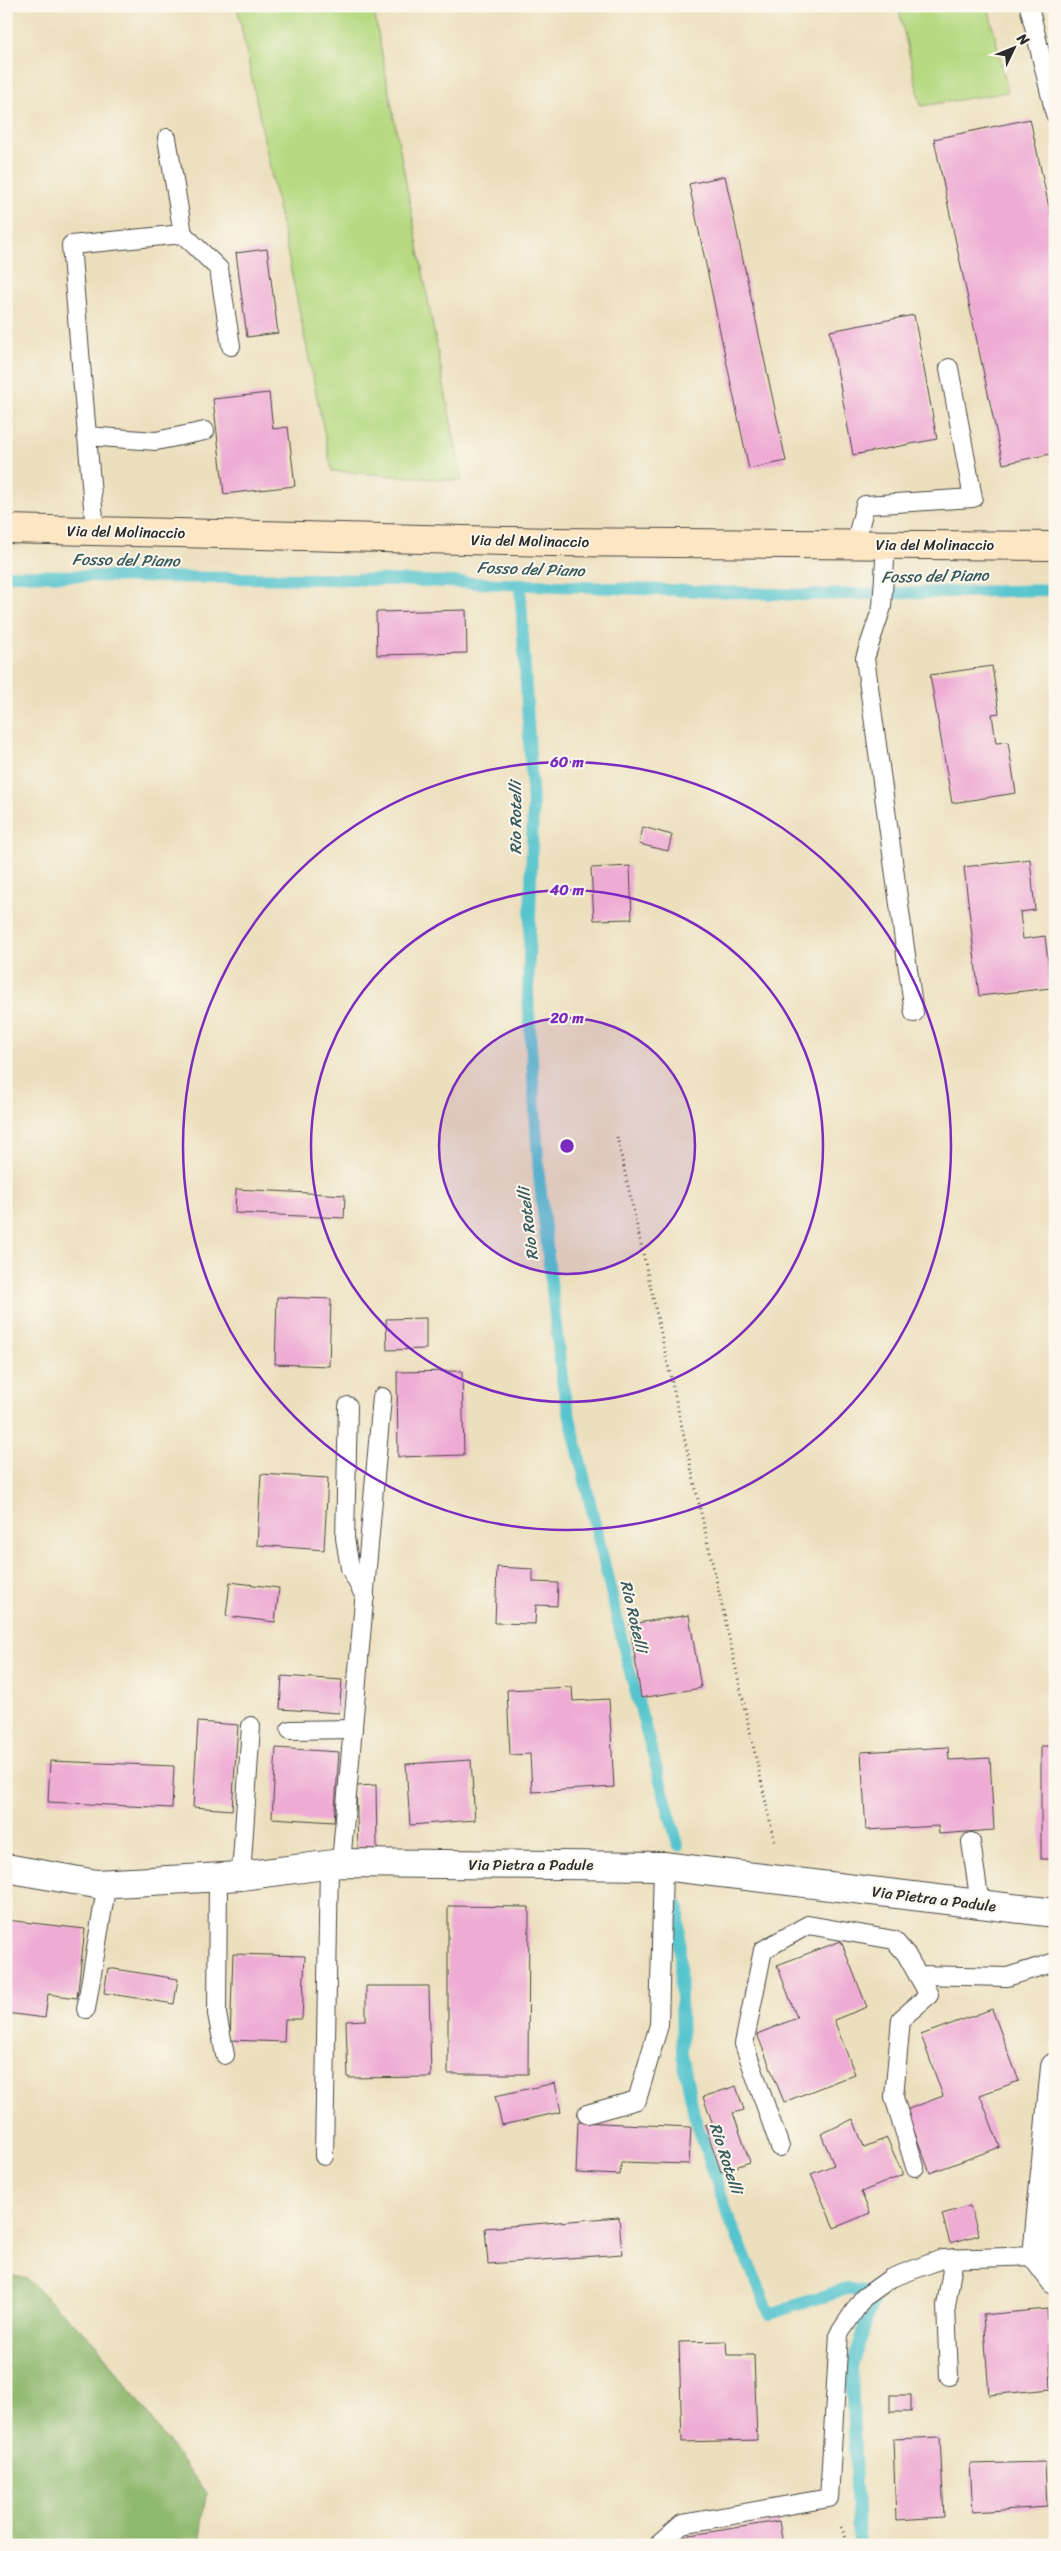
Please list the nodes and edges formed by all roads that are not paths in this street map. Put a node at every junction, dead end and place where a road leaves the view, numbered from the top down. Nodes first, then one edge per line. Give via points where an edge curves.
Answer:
1 (1029, 6) edge
2 (1055, 114) edge
3 (167, 138) dead end
4 (183, 234) junction
5 (231, 346) dead end
6 (949, 368) dead end
7 (205, 431) dead end
8 (86, 436) junction
9 (6, 529) edge
10 (94, 531) junction
11 (855, 545) junction
12 (1055, 546) edge
13 (886, 553) junction
14 (914, 1013) dead end
15 (382, 1398) dead end
16 (348, 1406) dead end
17 (364, 1596) junction
18 (251, 1726) dead end
19 (353, 1729) junction
20 (290, 1730) dead end
21 (971, 1842) dead end
22 (335, 1864) junction
23 (663, 1866) junction
24 (6, 1868) edge
25 (230, 1876) junction
26 (107, 1883) junction
27 (980, 1904) junction
28 (1055, 1913) edge
29 (1055, 1962) edge
30 (918, 1974) junction
31 (86, 2009) dead end
32 (224, 2055) dead end
33 (1055, 2066) edge
34 (587, 2114) dead end
35 (780, 2147) dead end
36 (324, 2156) dead end
37 (915, 2167) dead end
38 (1037, 2256) junction
39 (954, 2258) junction
40 (1055, 2280) edge
41 (949, 2376) dead end
42 (658, 2545) edge

1 - 2 lane
3 - 4 lane
4 - 5 lane via 219,269
4 - 8 lane via 70,245
6 - 11 lane via 973,498 864,505
7 - 8 lane via 156,442
8 - 10 lane
9 - 10 street, Via del Molinaccio
10 - 11 street, Via del Molinaccio via 551,542
11 - 13 street, Via del Molinaccio
12 - 13 street, Via del Molinaccio
13 - 14 lane via 882,606 865,658
15 - 17 lane
16 - 17 lane via 345,1538 350,1568
17 - 19 lane
18 - 25 lane
19 - 20 lane
19 - 22 lane
21 - 27 lane
22 - 23 street, Via Pietra a Padule
22 - 25 street, Via Pietra a Padule
22 - 36 lane
23 - 27 street, Via Pietra a Padule
23 - 34 lane via 659,2025 637,2100
24 - 26 street, Via Pietra a Padule via 96,1884
25 - 26 street, Via Pietra a Padule
25 - 32 lane via 217,2014
26 - 31 lane
27 - 28 street, Via Pietra a Padule
29 - 30 lane via 1007,1977
30 - 35 lane via 894,1940 808,1925 763,1950 744,2044
30 - 37 lane via 929,1995 901,2019 894,2097
33 - 38 street
38 - 39 lane
38 - 40 street
39 - 41 lane via 946,2306
39 - 42 lane via 942,2259 891,2278 863,2298 840,2334 829,2498 682,2524

